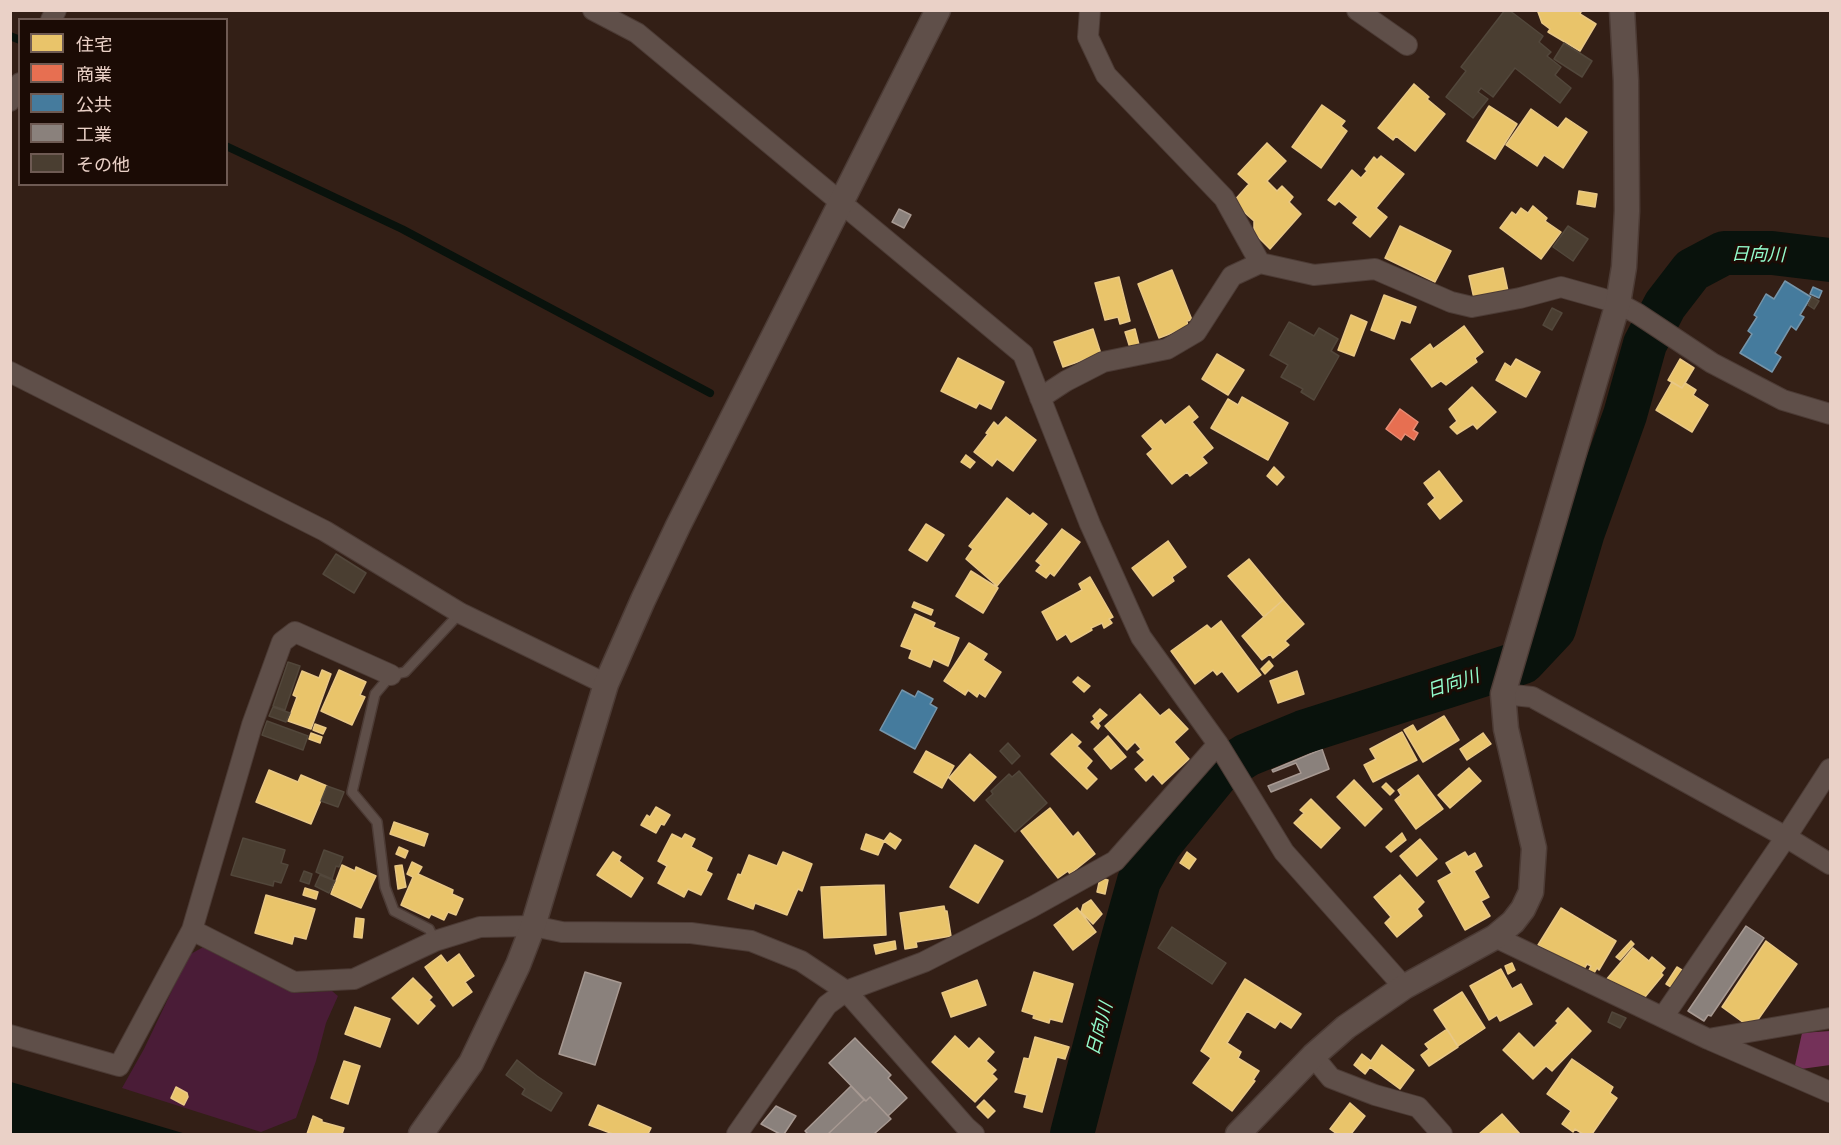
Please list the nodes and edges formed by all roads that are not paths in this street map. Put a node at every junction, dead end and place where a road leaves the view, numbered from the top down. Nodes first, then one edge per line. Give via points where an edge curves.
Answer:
1 (593, 10) edge
2 (938, 10) edge
3 (1090, 10) edge
4 (1357, 10) edge
5 (1622, 10) edge
6 (1407, 45) dead end
7 (18, 87) edge
8 (10, 101) edge
9 (841, 201) junction
10 (1260, 263) junction
11 (1628, 309) junction
12 (10, 372) edge
13 (1040, 398) junction
14 (1830, 414) edge
15 (460, 613) junction
16 (391, 675) junction
17 (606, 684) junction
18 (1503, 689) junction
19 (1218, 744) junction
20 (1830, 769) edge
21 (1786, 837) junction
22 (1830, 864) edge
23 (533, 926) junction
24 (192, 930) junction
25 (1495, 937) junction
26 (435, 941) junction
27 (1404, 987) junction
28 (846, 991) junction
29 (1663, 1017) junction
30 (1830, 1018) edge
31 (10, 1035) edge
32 (1708, 1039) junction
33 (1313, 1056) junction
34 (1830, 1092) edge
35 (421, 1134) edge
36 (737, 1134) edge
37 (974, 1134) edge
38 (1238, 1134) edge
39 (1442, 1134) edge

1 - 9 street via 637,33
2 - 9 street
3 - 10 street via 1088,37 1106,75 1224,198
4 - 6 street
5 - 11 street via 1626,81 1624,267
7 - 8 street
9 - 13 street via 1023,354
9 - 17 street via 678,526
10 - 11 street via 1314,275 1375,269 1451,302 1472,307 1561,287
10 - 13 street via 1232,276 1196,332 1167,349 1103,362
11 - 14 street via 1712,363 1783,400
11 - 18 street
12 - 15 street via 326,531
13 - 19 street via 1141,637
15 - 16 lane via 405,672
15 - 17 street
16 - 24 street via 295,632 282,642 252,725
16 - 26 lane via 375,694 352,792 377,822 385,887 394,911 429,929
17 - 23 street
18 - 21 street via 1532,697
18 - 25 street via 1506,729 1534,848 1531,892 1513,922
19 - 27 street via 1284,852
19 - 28 street via 1115,861 924,962
20 - 21 street
21 - 22 street
21 - 29 street
23 - 26 street via 480,927
23 - 28 street via 562,932 691,933 751,941 801,961
23 - 35 street via 471,1063
24 - 26 street via 294,982 354,979
24 - 31 street via 118,1066
25 - 27 street
25 - 29 street
27 - 33 street via 1346,1027
28 - 36 street via 827,1005
28 - 37 street
29 - 32 street
30 - 32 street
32 - 34 street
33 - 38 street
33 - 39 street via 1331,1078 1418,1107

